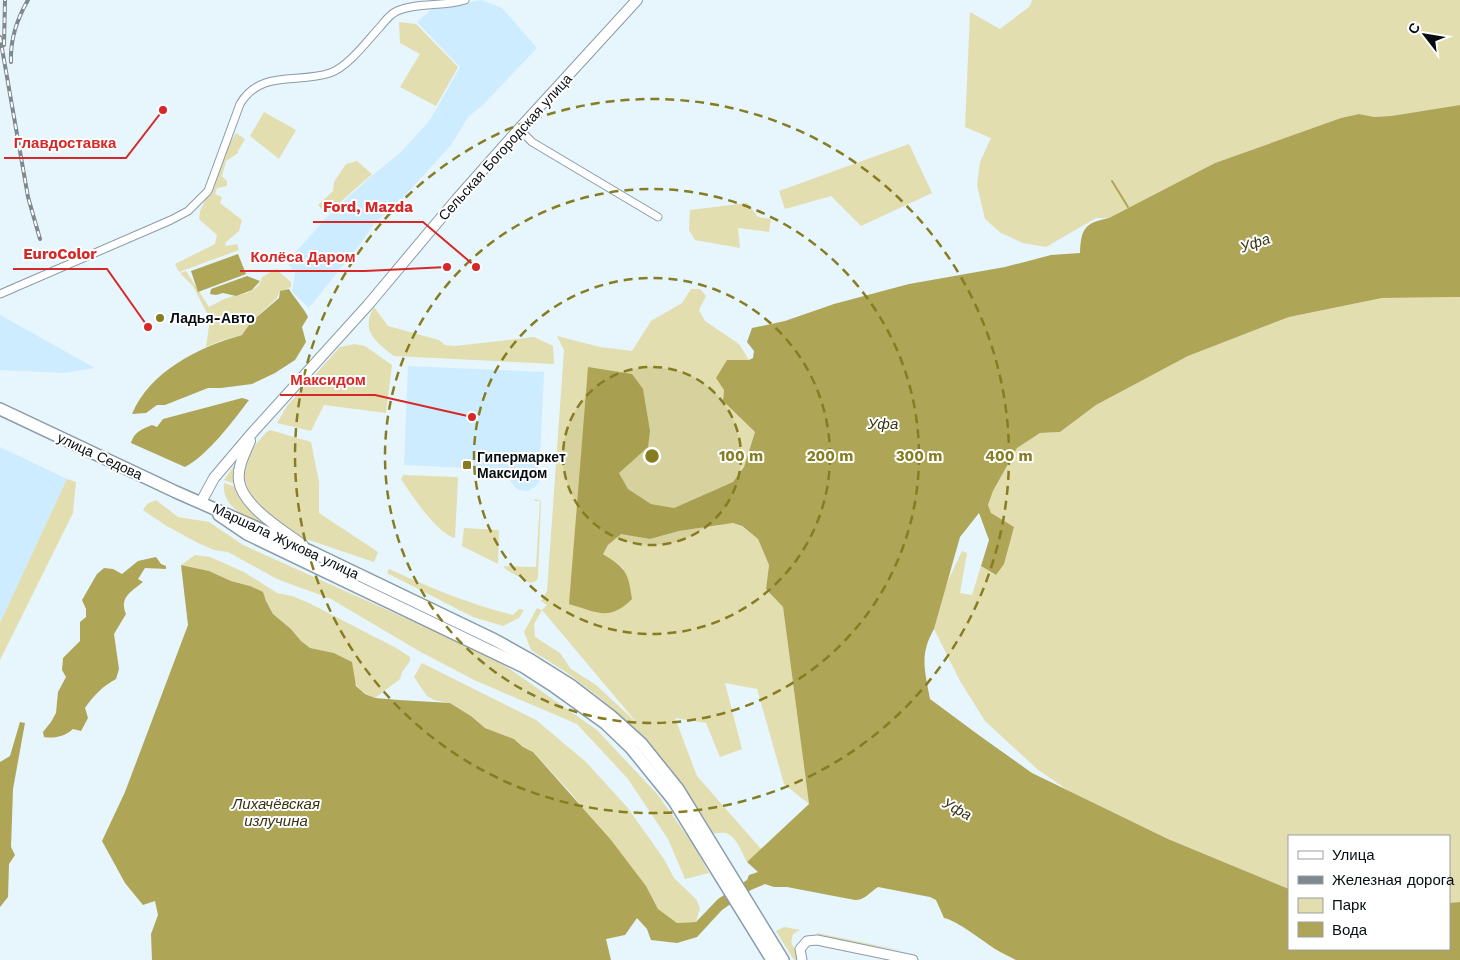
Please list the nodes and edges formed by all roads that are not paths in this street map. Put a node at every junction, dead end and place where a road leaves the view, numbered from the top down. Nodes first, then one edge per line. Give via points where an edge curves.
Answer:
1 (464, 0) edge
2 (637, 0) edge
3 (519, 129) junction
4 (658, 217) dead end
5 (0, 294) edge
6 (0, 409) edge
7 (253, 432) junction
8 (202, 502) junction
9 (312, 552) junction
10 (705, 841) junction
11 (764, 937) junction
12 (772, 960) edge
13 (783, 960) edge
14 (802, 960) edge
15 (913, 960) edge

1 - 5 street via 396,12 331,73 274,80 247,92 208,191 188,211
2 - 3 main road, Сельская Богородская улица
3 - 4 street via 532,142
3 - 7 main road, Сельская Богородская улица via 368,305
6 - 8 main road, улица Седова
7 - 8 main road, Сельская Богородская улица via 214,478
7 - 9 main road via 240,466 242,492 254,507
8 - 9 main road, Маршала Жукова улица
8 - 10 main road, Маршала Жукова улица via 247,534 498,653 552,684 605,723 631,748
9 - 10 main road, Маршала Жукова улица via 495,640 572,686 641,743 678,789
10 - 11 main road
11 - 12 main road
11 - 13 main road
14 - 15 street via 800,949 807,941 817,940

